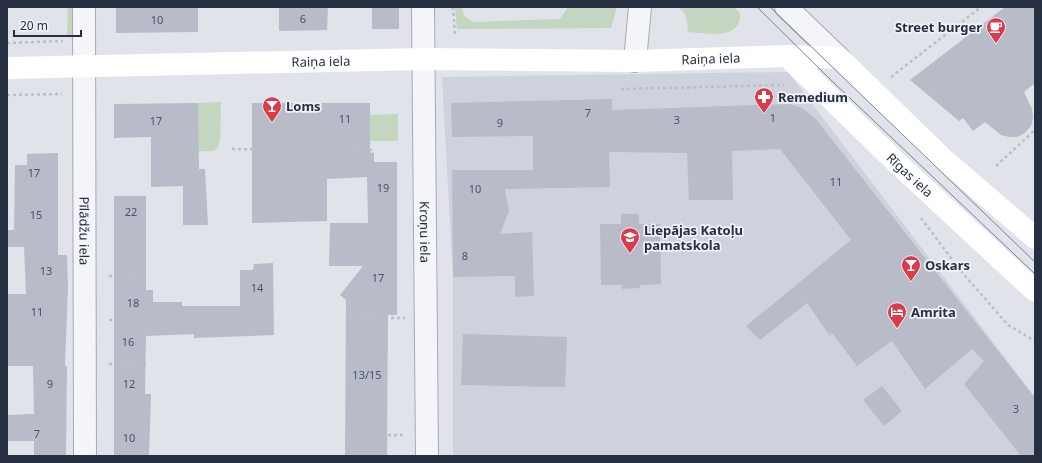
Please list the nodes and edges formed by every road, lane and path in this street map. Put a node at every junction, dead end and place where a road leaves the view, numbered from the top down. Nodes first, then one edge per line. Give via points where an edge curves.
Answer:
1 (84, 7) edge
2 (423, 7) edge
3 (453, 7) edge
4 (640, 7) edge
5 (786, 7) edge
6 (981, 7) edge
7 (455, 35) dead end
8 (64, 41) dead end
9 (7, 43) edge
10 (787, 56) junction
11 (839, 58) junction
12 (423, 59) junction
13 (635, 60) junction
14 (84, 66) junction
15 (7, 68) edge
16 (887, 79) dead end
17 (788, 87) dead end
18 (621, 89) dead end
19 (61, 94) dead end
20 (7, 95) edge
21 (1035, 130) edge
22 (232, 149) dead end
23 (285, 150) dead end
24 (351, 150) dead end
25 (375, 150) dead end
26 (996, 166) dead end
27 (920, 216) dead end
28 (1035, 238) edge
29 (146, 275) dead end
30 (109, 276) dead end
31 (1035, 291) edge
32 (349, 318) dead end
33 (407, 318) dead end
34 (142, 319) dead end
35 (109, 320) dead end
36 (1035, 341) edge
37 (109, 364) dead end
38 (146, 364) dead end
39 (406, 434) dead end
40 (358, 436) dead end
41 (85, 456) edge
42 (428, 456) edge

1 - 14 street, Pīlādžu iela
2 - 12 street, Kroņu iela
3 - 7 path
4 - 13 street
5 - 11 street
6 - 16 path
8 - 9 path
10 - 11 main road, Raiņa iela
10 - 13 main road, Raiņa iela
10 - 31 main road, Rīgas iela via 897,163
11 - 28 main road via 941,156
12 - 13 main road, Raiņa iela
12 - 14 main road, Raiņa iela
12 - 42 street, Kroņu iela
14 - 15 main road, Raiņa iela
14 - 41 street, Pīlādžu iela
17 - 18 path via 780,84
19 - 20 path
21 - 26 path
22 - 23 path
24 - 25 path
27 - 36 path via 960,270 1008,325
29 - 30 path
32 - 33 path
34 - 35 path
37 - 38 path
39 - 40 path

